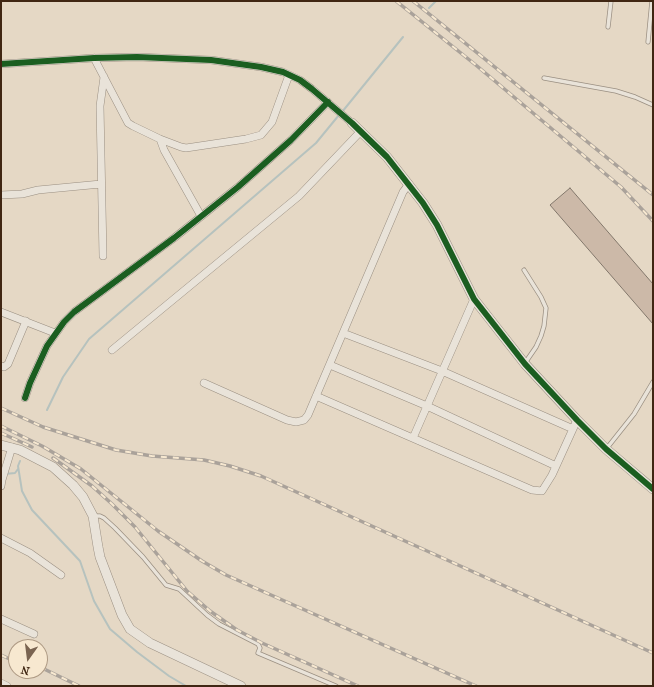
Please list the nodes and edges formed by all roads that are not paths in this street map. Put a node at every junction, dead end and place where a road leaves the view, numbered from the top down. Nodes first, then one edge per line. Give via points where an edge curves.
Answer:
1 (611, 1) edge
2 (652, 1) edge
3 (608, 27) dead end
4 (648, 42) dead end
5 (94, 58) junction
6 (1, 64) edge
7 (289, 75) junction
8 (104, 77) junction
9 (544, 78) dead end
10 (330, 104) junction
11 (653, 105) edge
12 (352, 123) joint
13 (361, 131) junction
14 (160, 139) junction
15 (102, 184) junction
16 (409, 184) junction
17 (1, 195) edge
18 (201, 216) junction
19 (103, 256) dead end
20 (524, 270) dead end
21 (474, 299) junction
22 (1, 312) edge
23 (26, 321) junction
24 (55, 333) junction
25 (343, 333) junction
26 (112, 350) dead end
27 (524, 364) junction
28 (330, 365) junction
29 (1, 366) edge
30 (442, 371) junction
31 (653, 382) edge
32 (204, 383) dead end
33 (316, 396) junction
34 (25, 398) dead end
35 (427, 406) junction
36 (575, 425) junction
37 (413, 438) junction
38 (1, 445) edge
39 (16, 449) junction
40 (606, 449) junction
41 (556, 466) junction
42 (1, 486) edge
43 (653, 490) edge
44 (93, 516) junction
45 (1, 538) edge
46 (61, 575) dead end
47 (1, 619) edge
48 (34, 634) dead end
49 (241, 686) edge
50 (336, 686) edge

1 - 3 lane
2 - 4 lane
5 - 6 street
5 - 7 street via 211,60 261,67
5 - 8 street
7 - 10 street via 312,88
7 - 14 street via 272,122 261,135 186,148
8 - 14 street via 128,123
8 - 15 street via 100,106
9 - 11 lane via 616,91 635,96
10 - 12 street
10 - 18 street via 285,146
12 - 13 street
13 - 16 street
13 - 26 street via 299,196
14 - 18 street
15 - 17 street
15 - 19 street
16 - 21 street via 437,225
16 - 25 street via 403,192
18 - 24 street via 74,312
20 - 27 lane via 541,297 546,312 541,336
21 - 27 street
21 - 30 street
22 - 23 street
23 - 24 street
23 - 29 street via 8,364
24 - 34 street
25 - 28 street
25 - 30 street
27 - 36 street
28 - 33 street
28 - 35 street
30 - 35 street
30 - 36 street
31 - 40 lane via 634,414
32 - 33 street via 296,422 304,420 308,415
33 - 37 street
35 - 37 street
35 - 41 street
36 - 40 street
36 - 41 street
37 - 41 street via 532,490 542,491
38 - 39 street
39 - 42 street via 4,473
39 - 44 street via 33,455 53,467 73,485 86,501
40 - 43 street
44 - 49 street via 100,557 130,629 150,643
44 - 50 lane via 104,518 115,528 166,585 179,589 219,624 258,644 258,653
45 - 46 street via 30,553
47 - 48 street

